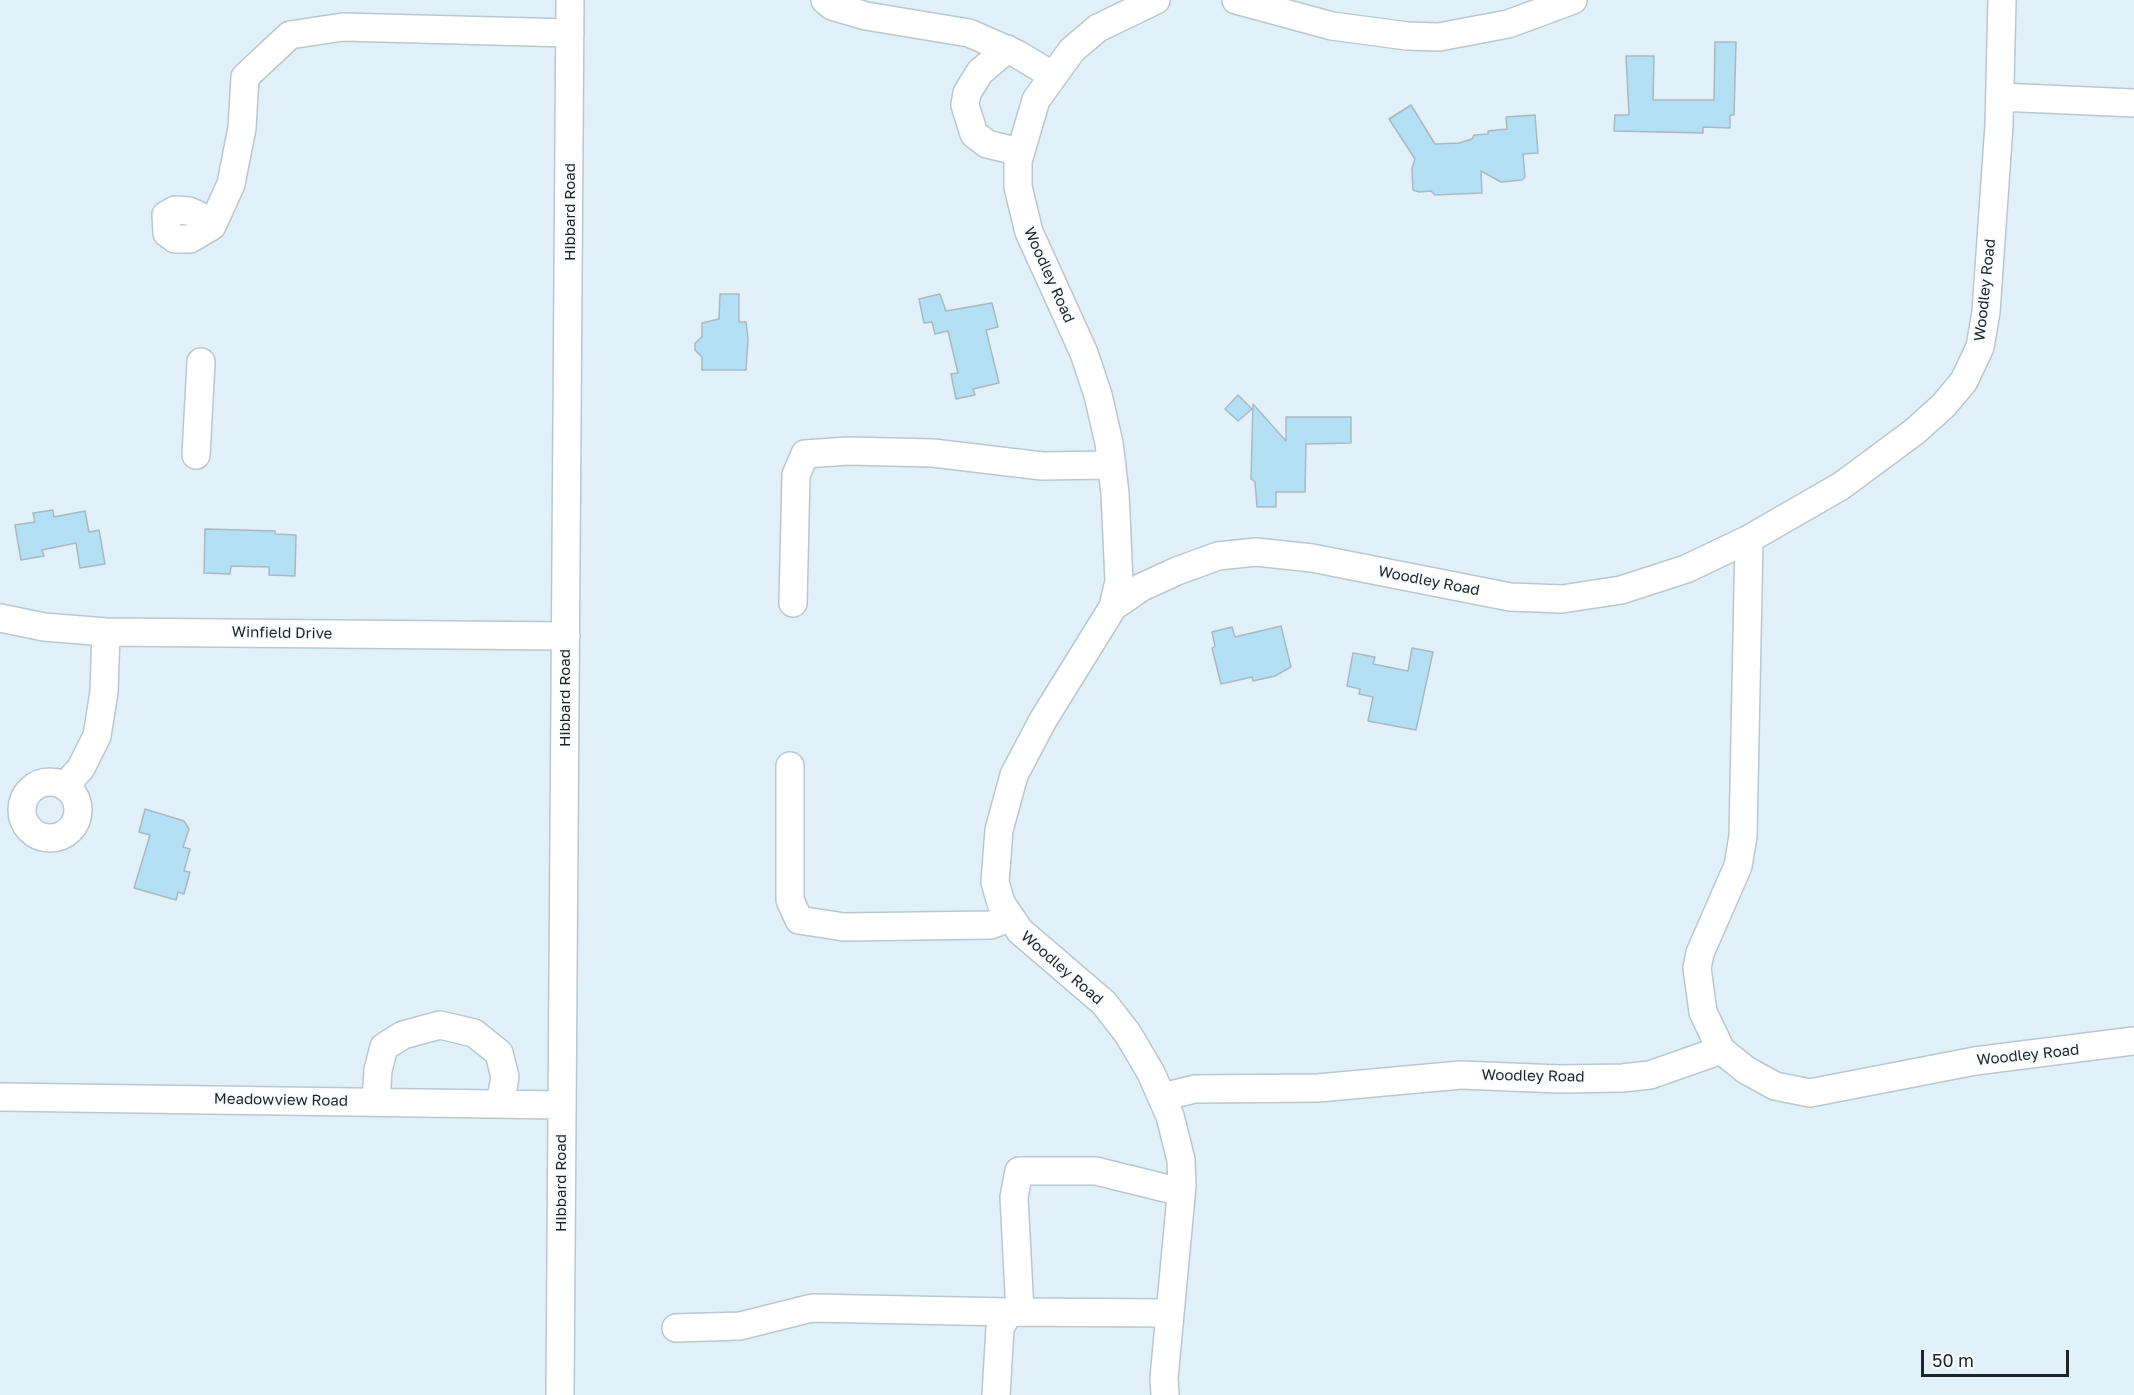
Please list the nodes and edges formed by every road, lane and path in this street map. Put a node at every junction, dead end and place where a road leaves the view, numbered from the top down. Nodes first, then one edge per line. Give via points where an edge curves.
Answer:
1 (570, 0) edge
2 (825, 0) edge
3 (1156, 0) edge
4 (1236, 0) edge
5 (1573, 0) edge
6 (2002, 0) edge
7 (570, 33) junction
8 (1007, 49) junction
9 (1052, 75) junction
10 (2000, 97) junction
11 (2134, 103) edge
12 (1020, 153) junction
13 (206, 230) dead end
14 (201, 362) dead end
15 (196, 455) dead end
16 (1112, 465) junction
17 (1749, 539) junction
18 (793, 603) dead end
19 (1113, 607) junction
20 (0, 618) edge
21 (106, 632) junction
22 (566, 636) junction
23 (790, 766) dead end
24 (65, 786) dead end
25 (1009, 918) junction
26 (2134, 1041) edge
27 (1721, 1050) junction
28 (0, 1097) edge
29 (1162, 1097) junction
30 (376, 1102) junction
31 (500, 1104) junction
32 (562, 1105) junction
33 (1181, 1192) junction
34 (1015, 1312) junction
35 (1170, 1313) junction
36 (676, 1328) dead end
37 (560, 1395) edge
38 (996, 1395) edge
39 (1165, 1395) edge

1 - 7 street, Hibbard Road
2 - 8 street via 832,6 866,16 969,33
3 - 9 street, Woodley Road via 1098,28 1072,50
4 - 5 street via 1332,26 1439,37 1508,24
6 - 10 street, Woodley Road
7 - 13 street via 343,27 290,35 245,77 242,129 231,184 212,226
7 - 22 street, Hibbard Road
8 - 9 street
8 - 12 street via 980,72 964,105 974,134 987,144
9 - 12 street, Woodley Road via 1036,100
10 - 11 street
10 - 17 street, Woodley Road via 1986,312 1980,347 1964,381 1929,419 1859,473
12 - 16 street, Woodley Road via 1018,187 1022,209 1084,353 1100,404
14 - 15 street
16 - 18 street via 1042,466 933,453 805,454 796,475
16 - 19 street, Woodley Road via 1119,552 1118,594
17 - 19 street, Woodley Road via 1655,581 1553,599 1510,597 1284,554 1236,552 1177,571 1142,587
17 - 27 street, Woodley Road via 1743,836 1738,866 1697,968 1703,1012
19 - 25 street, Woodley Road via 1038,728 1014,775 995,859 995,882
20 - 21 street, Winfield Drive via 44,627
21 - 22 street, Winfield Drive
21 - 24 street via 104,692 97,736 81,768
22 - 32 street, Hibbard Road
23 - 25 street via 790,900 798,920 844,927 991,925
25 - 29 street, Woodley Road via 1033,944 1104,1003 1128,1034
26 - 27 street, Woodley Road via 1975,1061 1810,1093 1775,1086
27 - 29 street, Woodley Road via 1650,1075 1632,1077 1559,1079 1473,1074 1318,1089 1195,1089
28 - 30 street, Meadowview Road
29 - 33 street, Woodley Road via 1181,1160
30 - 31 street, Meadowview Road
30 - 31 street via 384,1047 403,1035 440,1025 474,1033 499,1053 505,1077
31 - 32 street, Meadowview Road
32 - 37 street, Hibbard Road
33 - 34 street via 1096,1171 1019,1171 1014,1197
33 - 35 street, Woodley Road
34 - 35 street
34 - 36 street via 813,1308 740,1326
34 - 38 street via 1000,1328
35 - 39 street, Woodley Road

